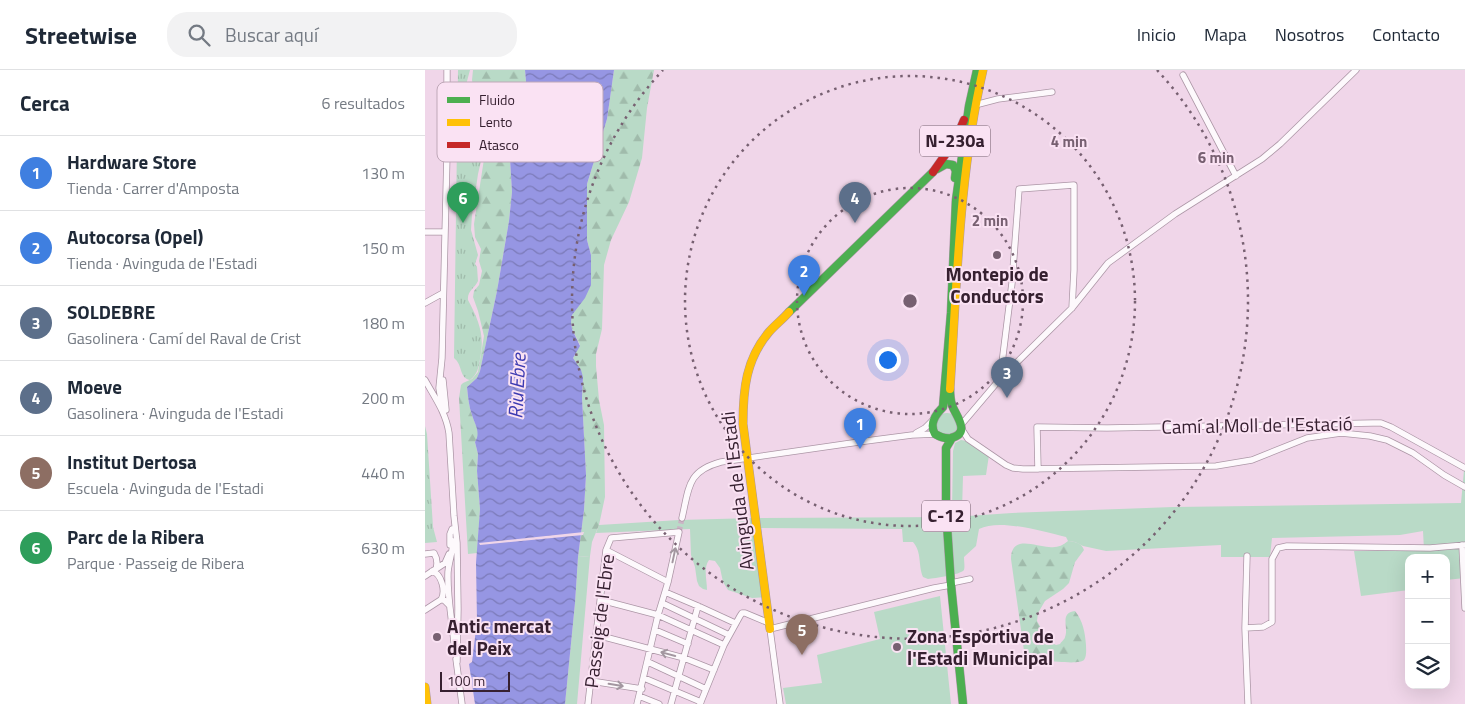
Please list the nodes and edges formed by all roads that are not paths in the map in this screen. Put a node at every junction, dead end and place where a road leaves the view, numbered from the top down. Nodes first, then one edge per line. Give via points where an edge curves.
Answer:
1 (977, 70) edge
2 (983, 70) edge
3 (1356, 70) edge
4 (1183, 75) dead end
5 (1052, 92) dead end
6 (972, 105) junction
7 (447, 162) edge
8 (933, 172) junction
9 (1236, 176) junction
10 (956, 200) junction
11 (425, 232) edge
12 (445, 232) junction
13 (443, 293) junction
14 (425, 303) edge
15 (1071, 308) junction
16 (442, 358) junction
17 (1000, 379) junction
18 (425, 380) edge
19 (439, 387) junction
20 (430, 390) junction
21 (974, 408) junction
22 (443, 410) junction
23 (939, 412) junction
24 (956, 413) junction
25 (447, 420) junction
26 (933, 420) junction
27 (961, 426) junction
28 (912, 435) junction
29 (937, 435) junction
30 (953, 438) junction
31 (968, 439) junction
32 (946, 448) junction
33 (747, 458) junction
34 (1465, 468) edge
35 (1038, 469) junction
36 (1465, 487) edge
37 (454, 516) junction
38 (682, 518) tunnel mouth
39 (452, 528) junction
40 (1463, 545) edge
41 (606, 550) junction
42 (425, 554) edge
43 (1247, 556) dead end
44 (448, 569) junction
45 (434, 570) junction
46 (457, 573) junction
47 (425, 576) edge
48 (970, 579) dead end
49 (668, 582) junction
50 (951, 584) junction
51 (458, 587) junction
52 (665, 592) junction
53 (448, 595) junction
54 (441, 600) junction
55 (601, 600) junction
56 (662, 603) junction
57 (449, 604) junction
58 (699, 606) junction
59 (1465, 608) edge
60 (425, 610) edge
61 (658, 615) junction
62 (694, 618) junction
63 (735, 623) junction
64 (770, 626) junction
65 (1245, 628) junction
66 (655, 630) junction
67 (691, 630) junction
68 (729, 634) junction
69 (597, 635) junction
70 (688, 644) junction
71 (724, 645) junction
72 (651, 649) junction
73 (684, 658) junction
74 (457, 662) junction
75 (648, 662) junction
76 (714, 670) junction
77 (679, 676) junction
78 (644, 678) junction
79 (591, 681) junction
80 (425, 687) edge
81 (641, 689) junction
82 (706, 689) junction
83 (675, 692) junction
84 (639, 696) junction
85 (701, 703) edge
86 (427, 704) edge
87 (462, 704) edge
88 (588, 704) edge
89 (637, 704) edge
90 (659, 704) edge
91 (671, 704) edge
92 (779, 704) edge
93 (963, 704) edge
94 (1247, 704) edge

1 - 6 main road
2 - 6 main road
3 - 9 street via 1280,144
4 - 9 street
5 - 6 street
6 - 8 main road, N-230a via 955,141
6 - 10 main road
6 - 24 main road via 950,394
7 - 12 street
8 - 10 main road, N-230a via 946,164 955,168
8 - 33 main road, Avinguda de l'Estadi / N-230a via 769,332 756,350 742,395
9 - 15 street via 1175,214 1108,263
10 - 23 main road via 951,313 943,407
11 - 12 street
12 - 13 street
13 - 14 street
13 - 16 street
15 - 17 street
15 - 17 street via 1074,184 1019,188
16 - 19 street
16 - 25 street
17 - 21 street
18 - 20 street
19 - 20 street
19 - 22 street
20 - 22 street
21 - 24 street via 962,414
21 - 27 street
22 - 25 street
23 - 24 main road
23 - 26 main road
24 - 27 main road
25 - 37 street
26 - 28 street
26 - 29 main road
27 - 30 main road
27 - 31 street
28 - 29 street
28 - 33 street
29 - 30 main road
29 - 32 main road
30 - 31 street
30 - 32 main road
31 - 35 street via 1013,468
32 - 50 main road, C-12
33 - 38 street via 715,463 701,470 690,484
33 - 64 main road, Avinguda de l'Estadi / N-230a
34 - 35 street, Camí al Moll de l'Estació via 1381,424 1037,427
35 - 36 street via 1216,466 1252,460 1307,438 1341,433 1387,440
37 - 39 street
37 - 46 street
39 - 44 street via 453,544
39 - 45 street via 447,559
40 - 59 street
40 - 65 street via 1278,548 1272,559 1272,622 1263,627
41 - 49 street
49 -> 41 street, Passeig de l'Ebre via 679,532 611,538
41 - 55 street, Passeig de l'Ebre
42 - 45 street via 434,553 438,564
43 - 65 street
44 - 45 street
44 - 46 street
44 - 53 street
45 - 47 street
45 - 54 street via 439,575 443,592
46 - 51 street
48 - 50 street
49 - 52 street
50 - 64 street
50 - 93 main road, C-12
51 - 53 street
51 - 74 street
52 - 56 street
52 - 58 street
53 - 54 street
53 - 57 street
54 - 57 street
54 - 60 street
55 - 61 street
55 - 69 street, Passeig de l'Ebre
56 - 61 street
56 - 62 street
57 - 74 street
58 - 62 street
58 - 63 street
61 - 66 street
61 - 67 street
62 - 67 street
62 - 68 street
63 - 64 street via 745,613
63 - 68 street
64 - 92 street, Avinguda de l'Estadi
65 - 94 street
66 - 70 street
66 - 72 street
67 - 70 street
67 - 71 street
68 - 71 street
69 - 72 street
69 - 79 street, Passeig de l'Ebre
70 - 73 street
71 - 76 street
73 -> 72 street
72 - 75 street
73 - 76 street
73 - 77 street
74 - 87 street
75 - 77 street
75 - 78 street
76 - 82 street
77 - 82 street
77 - 83 street
78 - 81 street
78 - 83 street
79 -> 81 street
79 - 88 street, Passeig de l'Ebre
80 - 86 main road
81 - 84 street
82 - 85 street
83 - 85 street
83 - 91 street
84 - 89 street
84 - 90 street

